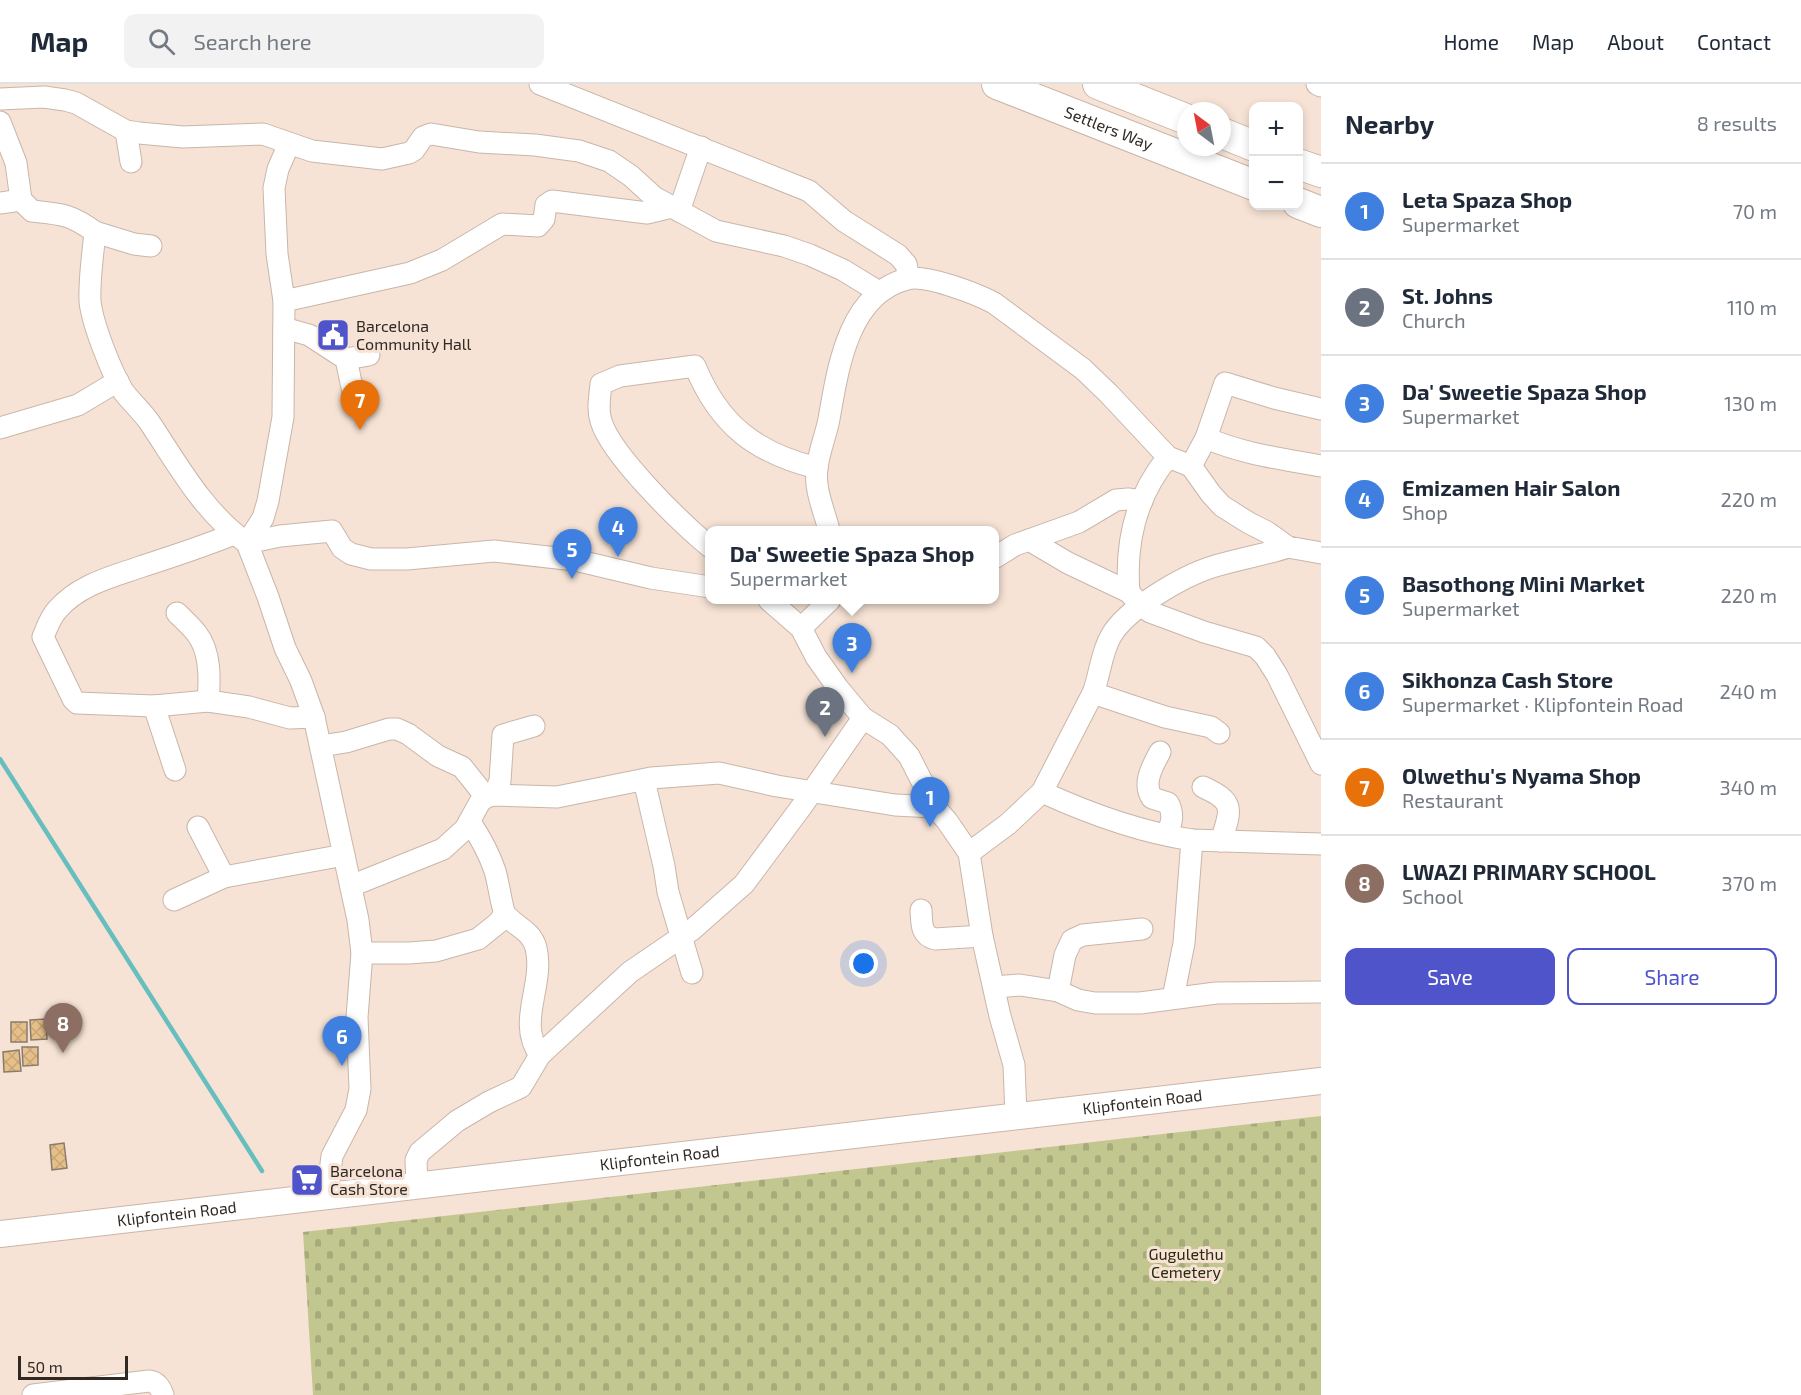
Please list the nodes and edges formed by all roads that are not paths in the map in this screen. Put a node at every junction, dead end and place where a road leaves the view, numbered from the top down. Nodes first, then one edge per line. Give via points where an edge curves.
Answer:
1 (2, 84) edge
2 (540, 84) edge
3 (997, 84) edge
4 (1098, 84) edge
5 (1317, 84) edge
6 (1321, 86) edge
7 (0, 88) edge
8 (0, 99) edge
9 (1177, 115) edge
10 (0, 122) edge
11 (126, 131) junction
12 (1231, 137) edge
13 (289, 144) junction
14 (1249, 144) edge
15 (701, 147) junction
16 (131, 162) dead end
17 (1303, 165) edge
18 (1321, 172) edge
19 (1249, 183) edge
20 (21, 200) junction
21 (0, 203) edge
22 (1303, 205) edge
23 (676, 209) junction
24 (1321, 212) edge
25 (94, 232) junction
26 (151, 246) dead end
27 (909, 278) junction
28 (879, 292) junction
29 (284, 301) junction
30 (284, 328) junction
31 (369, 355) dead end
32 (346, 359) junction
33 (118, 381) junction
34 (353, 392) dead end
35 (1321, 409) edge
36 (0, 428) edge
37 (1206, 438) junction
38 (1168, 457) junction
39 (1191, 466) junction
40 (1321, 466) edge
41 (817, 468) junction
42 (1142, 501) junction
43 (827, 526) edge
44 (241, 539) junction
45 (1029, 540) junction
46 (705, 544) edge
47 (1288, 547) junction
48 (1321, 553) edge
49 (999, 555) edge
50 (705, 586) edge
51 (1135, 598) junction
52 (774, 604) edge
53 (826, 604) edge
54 (177, 613) dead end
55 (801, 628) junction
56 (1093, 693) junction
57 (208, 701) junction
58 (154, 706) junction
59 (314, 717) junction
60 (862, 718) junction
61 (534, 726) dead end
62 (1219, 733) dead end
63 (321, 746) junction
64 (1160, 752) dead end
65 (1321, 764) edge
66 (175, 770) dead end
67 (644, 780) junction
68 (1203, 787) dead end
69 (813, 790) junction
70 (1042, 792) junction
71 (490, 796) junction
72 (934, 807) junction
73 (470, 822) junction
74 (198, 827) dead end
75 (1166, 834) junction
76 (1192, 840) junction
77 (1221, 841) junction
78 (1321, 844) edge
79 (969, 853) junction
80 (344, 855) junction
81 (224, 877) junction
82 (351, 886) junction
83 (174, 900) dead end
84 (921, 910) dead end
85 (505, 914) junction
86 (1142, 929) dead end
87 (982, 936) junction
88 (681, 937) junction
89 (362, 953) junction
90 (692, 973) dead end
91 (994, 987) junction
92 (1058, 992) junction
93 (1321, 992) edge
94 (1173, 998) junction
95 (540, 1055) junction
96 (1321, 1080) edge
97 (1016, 1116) junction
98 (417, 1187) junction
99 (327, 1197) junction
100 (0, 1234) edge
101 (159, 1389) edge
102 (33, 1395) edge

1 - 7 street
2 - 15 street
3 - 19 highway, Settlers Way
4 - 9 highway
5 - 6 street
8 - 11 street via 65,100
10 - 20 street via 16,163
11 - 13 street via 183,136 252,133
11 - 16 street
12 - 14 highway
13 - 23 street via 312,151 390,158 414,150 421,128 431,134 479,142 579,151 627,172 654,197
13 - 29 street via 274,188
15 - 23 street
15 - 27 street via 808,191 844,221 898,255 906,264
17 - 18 highway
20 - 21 street
20 - 25 street via 32,211 67,215
22 - 24 highway
23 - 28 street via 717,231 810,255
23 - 29 street via 647,213 552,201 546,205 544,219 538,225 502,224 442,260 410,273
25 - 26 street
25 - 33 street via 90,302
27 - 28 street
27 - 38 street via 961,288 1003,309 1088,374
28 - 41 street via 849,337
29 - 30 street
30 - 32 street via 309,335
30 - 44 street via 283,417 273,476 263,519
31 - 32 street
32 - 34 street
33 - 36 street via 78,405
33 - 44 street via 179,469
35 - 37 street via 1225,383
37 - 39 street
37 - 40 street via 1260,455
38 - 39 street
38 - 42 street via 1154,474
39 - 47 street via 1222,506
41 - 43 street via 820,503
41 - 46 street via 787,460 745,438 722,416 695,366 620,376 601,384 599,411 609,437 655,494
42 - 45 street via 1116,500 1079,522
42 - 51 street via 1134,522 1127,569
44 - 50 street via 332,531 342,548 371,559 494,551 575,560
44 - 58 street via 198,548 100,580 75,594 52,616 43,637 77,703
44 - 59 street
45 - 49 street
45 - 51 street
47 - 48 street
47 - 51 street via 1203,570
51 - 56 street via 1111,635
51 - 65 street via 1169,621 1256,646 1277,675
52 - 55 street
53 - 55 street
54 - 57 street via 198,635 205,651
55 - 60 street via 832,680
56 - 62 street
56 - 70 street
57 - 58 street
57 - 59 street via 291,718
58 - 66 street
59 - 63 street
60 - 69 street
60 - 72 street via 890,735 909,756
61 - 71 street via 503,735 500,781
63 - 71 street via 397,729 462,767
63 - 80 street
64 - 75 street via 1152,767 1148,790 1152,798 1171,807 1172,820
67 - 69 street via 719,773
67 - 71 street via 557,797
67 - 88 street
68 - 77 street via 1228,803 1230,810
69 - 72 street via 895,805
69 - 88 street via 744,884
70 - 75 street via 1103,818
70 - 79 street
71 - 73 street via 480,802
72 - 79 street
73 - 82 street via 443,849
73 - 85 street via 494,869
74 - 81 street
75 - 76 street
76 - 77 street
76 - 94 street via 1184,943
77 - 78 street
79 - 87 street
80 - 81 street
80 - 82 street
81 - 83 street
82 - 89 street
84 - 87 street via 924,932 929,938
85 - 89 street via 478,939 436,951
85 - 95 street via 529,934 537,949 529,1025 533,1046
86 - 92 street via 1077,936 1065,955
87 - 91 street
88 - 90 street
88 - 95 street via 630,972
89 - 99 street via 357,1017 360,1089 356,1110 332,1156
91 - 92 street via 1020,985
91 - 97 street via 1014,1065
92 - 94 street via 1095,1003
93 - 94 street via 1216,993
95 - 98 street via 521,1087 457,1121 420,1152 416,1160
96 - 97 main road, Klipfontein Road
97 - 98 main road, Klipfontein Road
98 - 99 main road, Klipfontein Road
99 - 100 main road, Klipfontein Road
101 - 102 street via 142,1382

